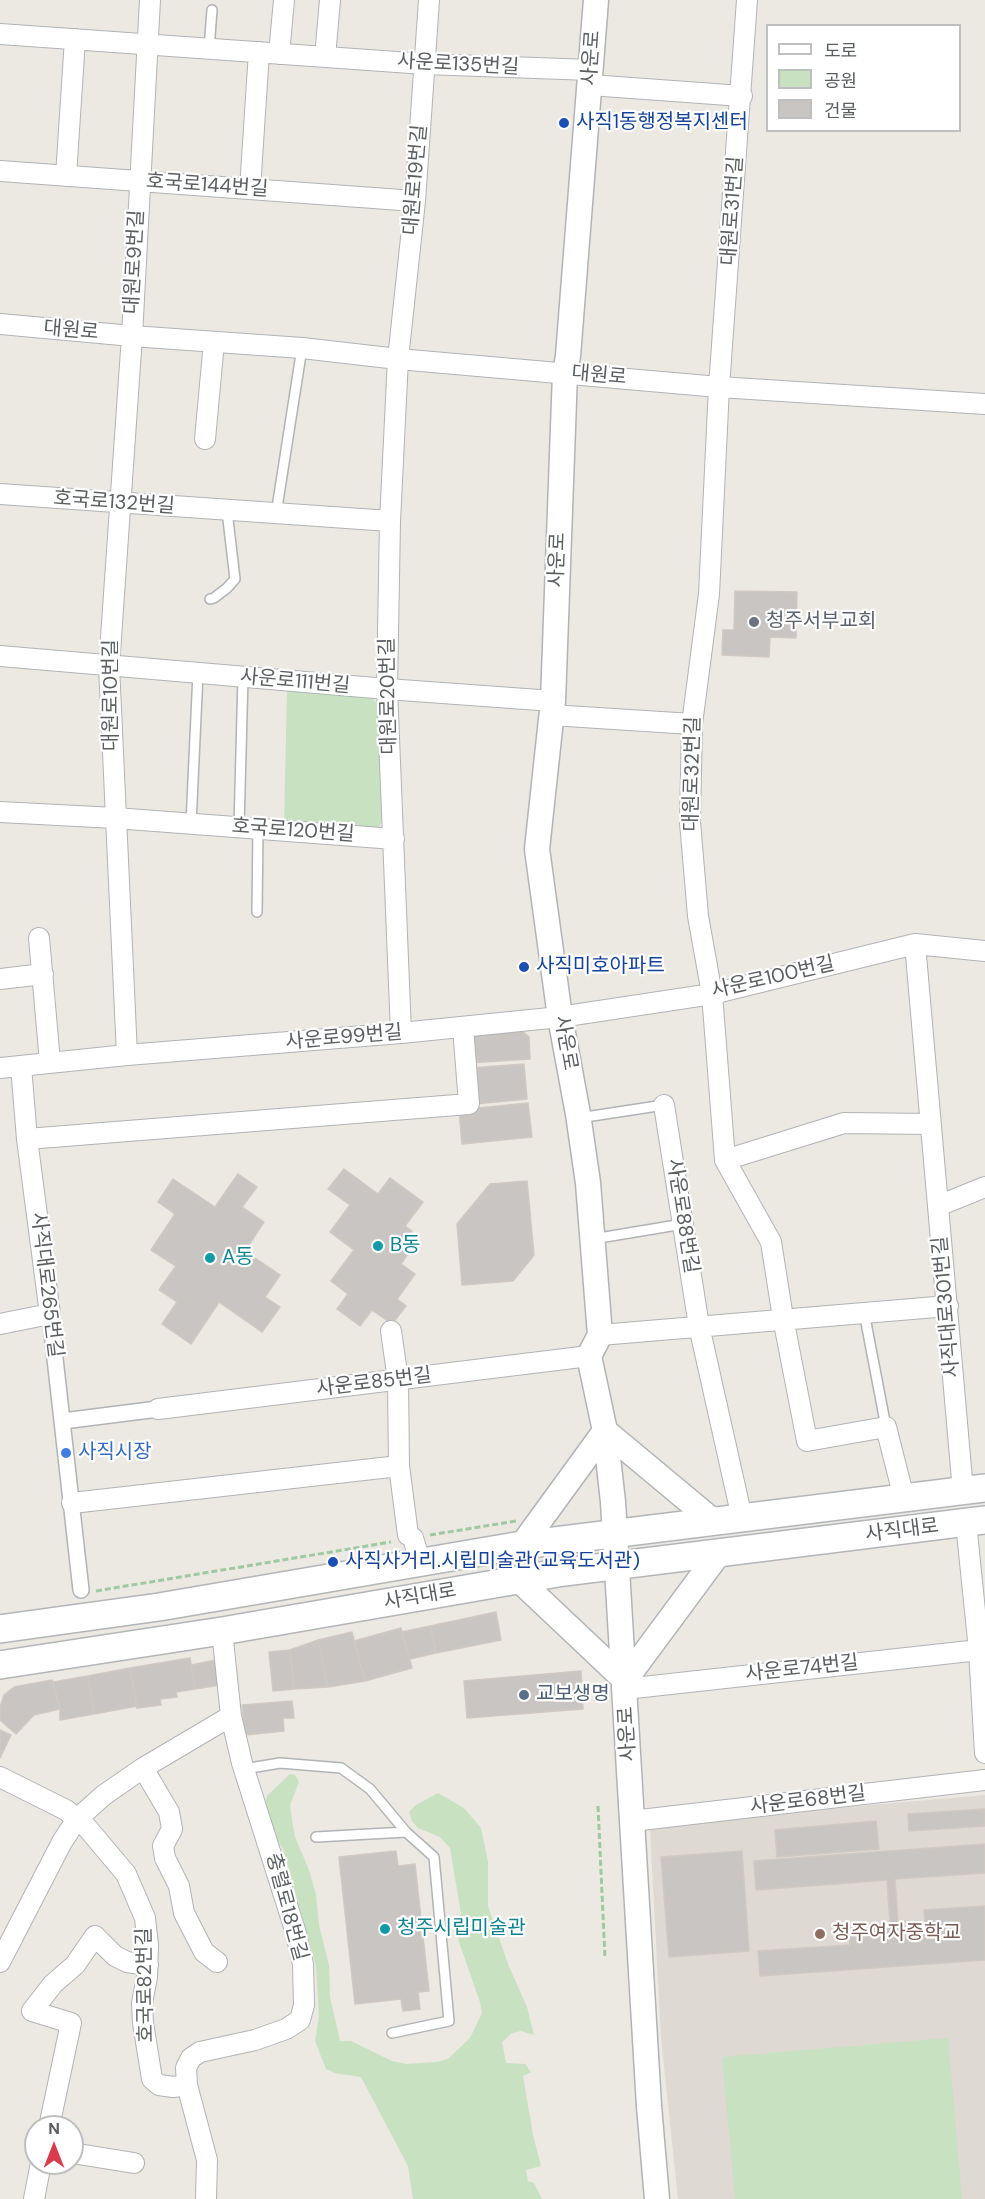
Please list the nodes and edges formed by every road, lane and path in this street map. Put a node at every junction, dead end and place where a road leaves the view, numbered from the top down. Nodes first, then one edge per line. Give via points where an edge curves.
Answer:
1 (150, 0) edge
2 (284, 0) edge
3 (330, 0) edge
4 (429, 0) edge
5 (596, 0) edge
6 (747, 0) edge
7 (212, 10) dead end
8 (0, 34) edge
9 (75, 39) junction
10 (147, 45) junction
11 (209, 49) junction
12 (259, 52) junction
13 (279, 54) junction
14 (325, 57) junction
15 (425, 64) junction
16 (591, 77) junction
17 (742, 96) junction
18 (0, 171) edge
19 (66, 176) junction
20 (139, 181) junction
21 (250, 189) junction
22 (415, 201) junction
23 (0, 324) edge
24 (132, 336) junction
25 (214, 342) junction
26 (302, 348) junction
27 (398, 359) junction
28 (565, 373) junction
29 (719, 387) junction
30 (985, 404) edge
31 (205, 439) dead end
32 (0, 494) edge
33 (120, 504) junction
34 (227, 511) junction
35 (276, 514) junction
36 (390, 521) junction
37 (210, 599) dead end
38 (0, 656) edge
39 (109, 666) junction
40 (198, 673) junction
41 (243, 677) junction
42 (387, 689) junction
43 (552, 708) junction
44 (692, 724) junction
45 (0, 812) edge
46 (115, 818) junction
47 (191, 824) junction
48 (248, 828) junction
49 (394, 839) junction
50 (257, 912) dead end
51 (39, 938) dead end
52 (915, 944) junction
53 (985, 951) edge
54 (42, 974) junction
55 (0, 979) edge
56 (712, 994) junction
57 (560, 1017) junction
58 (463, 1027) junction
59 (401, 1033) junction
60 (127, 1055) junction
61 (50, 1062) junction
62 (21, 1066) junction
63 (0, 1068) edge
64 (664, 1105) joint
65 (579, 1118) junction
66 (931, 1124) junction
67 (27, 1139) junction
68 (725, 1161) junction
69 (985, 1187) edge
70 (938, 1206) junction
71 (683, 1224) junction
72 (593, 1239) junction
73 (948, 1306) junction
74 (864, 1312) junction
75 (50, 1314) junction
76 (783, 1318) junction
77 (0, 1324) edge
78 (699, 1326) junction
79 (391, 1331) dead end
80 (600, 1335) junction
81 (589, 1356) junction
82 (398, 1380) junction
83 (158, 1408) joint
84 (63, 1421) junction
85 (886, 1427) junction
86 (605, 1431) junction
87 (399, 1466) junction
88 (974, 1489) edge
89 (904, 1498) junction
90 (72, 1503) junction
91 (741, 1518) junction
92 (712, 1521) junction
93 (975, 1521) edge
94 (521, 1532) junction
95 (615, 1533) junction
96 (417, 1550) junction
97 (719, 1553) junction
98 (617, 1566) junction
99 (518, 1579) junction
100 (89, 1591) joint
101 (0, 1629) edge
102 (222, 1631) junction
103 (979, 1650) junction
104 (0, 1665) edge
105 (625, 1684) junction
106 (231, 1716) junction
107 (984, 1716) edge
108 (985, 1753) edge
109 (143, 1768) junction
110 (244, 1769) junction
111 (0, 1777) edge
112 (985, 1780) edge
113 (598, 1806) dead end
114 (77, 1819) junction
115 (632, 1821) junction
116 (406, 1832) junction
117 (316, 1837) dead end
118 (605, 1958) dead end
119 (0, 1962) edge
120 (217, 1962) dead end
121 (148, 1965) junction
122 (392, 2033) dead end
123 (188, 2085) junction
124 (52, 2115) edge
125 (84, 2155) edge
126 (134, 2163) dead end
127 (39, 2175) edge
128 (34, 2199) edge
129 (206, 2199) edge
130 (657, 2199) edge

1 - 10 street, 대원로9번길
2 - 13 street
3 - 14 street
4 - 15 street, 대원로19번길
5 - 16 street, 사운로
6 - 17 street, 대원로31번길
7 - 11 lane
8 - 9 street, 사운로135번길
9 - 10 street, 사운로135번길
9 - 19 street
10 - 11 street, 사운로135번길
10 - 20 street, 대원로9번길
11 - 12 street, 사운로135번길
12 - 13 street, 사운로135번길
12 - 21 street
13 - 14 street, 사운로135번길
14 - 15 street, 사운로135번길
15 - 16 street, 사운로135번길
15 - 22 street, 대원로19번길
16 - 17 street, 사운로135번길
16 - 28 street, 사운로
17 - 29 street, 대원로31번길
18 - 19 street, 호국로144번길
19 - 20 street, 호국로144번길
20 - 21 street, 호국로144번길
20 - 24 street, 대원로9번길
21 - 22 street, 호국로144번길
22 - 27 street, 대원로19번길
23 - 24 street, 대원로
24 - 25 street, 대원로
24 - 33 street, 대원로10번길
25 - 26 street, 대원로
25 - 31 street
26 - 27 street, 대원로
26 - 35 lane
27 - 28 street, 대원로
27 - 36 street, 대원로20번길
28 - 29 street, 대원로
28 - 43 street, 사운로
29 - 30 street, 대원로
29 - 44 street, 대원로32번길 via 709,594
32 - 33 street, 호국로132번길
33 - 34 street, 호국로132번길
33 - 39 street, 대원로10번길
34 - 35 street, 호국로132번길
34 - 37 lane via 235,579
35 - 36 street, 호국로132번길
36 - 42 street, 대원로20번길
38 - 39 street, 사운로111번길
39 - 40 street, 사운로111번길
39 - 46 street, 대원로10번길
40 - 41 street, 사운로111번길
40 - 47 lane
41 - 42 street, 사운로111번길
41 - 48 lane
42 - 43 street, 사운로111번길
42 - 49 street, 대원로20번길
43 - 44 street, 사운로111번길
43 - 57 street, 사운로 via 537,849
44 - 56 street, 대원로32번길 via 690,822 698,916
45 - 46 street, 호국로120번길
46 - 47 street, 호국로120번길
46 - 60 street, 대원로10번길
47 - 48 street, 호국로120번길
48 - 49 street, 호국로120번길
48 - 50 lane
49 - 59 street, 대원로20번길
51 - 54 street
52 - 53 street, 사운로100번길
52 - 56 street, 사운로100번길
52 - 66 street, 사직대로301번길
54 - 55 street
54 - 61 street
56 - 57 street, 사운로100번길
56 - 68 street, 대원로32번길
57 - 58 street, 사운로99번길
57 - 65 street, 사운로
58 - 59 street, 사운로99번길
58 - 67 street via 469,1104
59 - 60 street, 사운로99번길
60 - 61 street, 사운로99번길
61 - 62 street, 사운로99번길
62 - 63 street, 사운로99번길
62 - 67 street, 사직대로265번길
64 - 65 lane
64 - 71 street, 사운로88번길
65 - 72 street, 사운로
66 - 68 street via 844,1123
66 - 70 street, 사직대로301번길
67 - 75 street, 사직대로265번길
68 - 76 street, 대원로32번길 via 771,1242
69 - 70 street
70 - 73 street, 사직대로301번길
71 - 72 lane
71 - 78 street, 사운로88번길
72 - 80 street, 사운로
73 - 74 street
73 - 88 street, 사직대로301번길
74 - 76 street
74 - 85 lane, 사직대로
75 - 77 street
75 - 84 street, 사직대로265번길
76 - 78 street
76 - 85 street via 807,1441
78 - 80 street
78 - 91 street
79 - 82 street
80 - 81 street
81 - 82 street, 사운로85번길
81 - 86 street, 사운로
82 - 83 street, 사운로85번길
82 - 87 street
83 - 84 street
84 - 90 street, 사직대로265번길
85 - 89 street, 사직대로
86 - 92 street
86 - 94 street
86 - 95 street, 사운로
87 - 90 street
87 - 96 street via 408,1535
88 - 89 main road, 사직대로
89 - 91 main road, 사직대로
90 - 100 street, 사직대로265번길
91 - 92 main road, 사직대로
92 - 95 main road, 사직대로
93 - 97 main road, 사직대로
93 - 103 street
94 - 95 main road, 사직대로
94 - 96 main road, 사직대로
94 - 96 path
95 - 98 street, 사운로
96 - 100 path
96 - 101 main road, 사직대로 via 159,1607
97 - 98 main road, 사직대로
97 - 105 street
98 - 99 main road, 사직대로
98 - 105 street, 사운로
99 - 102 main road, 사직대로
99 - 105 street
102 - 104 main road, 사직대로
102 - 106 street, 충렬로18번길
103 - 105 street, 사운로74번길
103 - 107 street
105 - 115 street, 사운로
106 - 109 street
106 - 110 street, 충렬로18번길
107 - 108 street
109 - 114 street
109 - 120 street via 169,1812 172,1829 163,1846 179,1886 184,1913 204,1952
110 - 116 lane via 280,1763 340,1768 370,1789
110 - 123 street, 충렬로18번길 via 295,1930 303,1964 304,2005 300,2020 286,2029 200,2052 191,2058 186,2068
111 - 114 street, 호국로82번길
112 - 115 street, 사운로68번길
113 - 118 path
114 - 119 street
114 - 121 street, 호국로82번길 via 126,1874 145,1918
115 - 130 street, 사운로
116 - 117 lane
116 - 122 lane via 434,1857 449,2021
121 - 123 street, 호국로82번길 via 142,2003 152,2079 159,2085
121 - 124 street via 115,1956 95,1936 75,1965 53,1984 32,2011 71,2023
123 - 129 street, 충렬로18번길 via 207,2160
125 - 126 street
127 - 128 street

